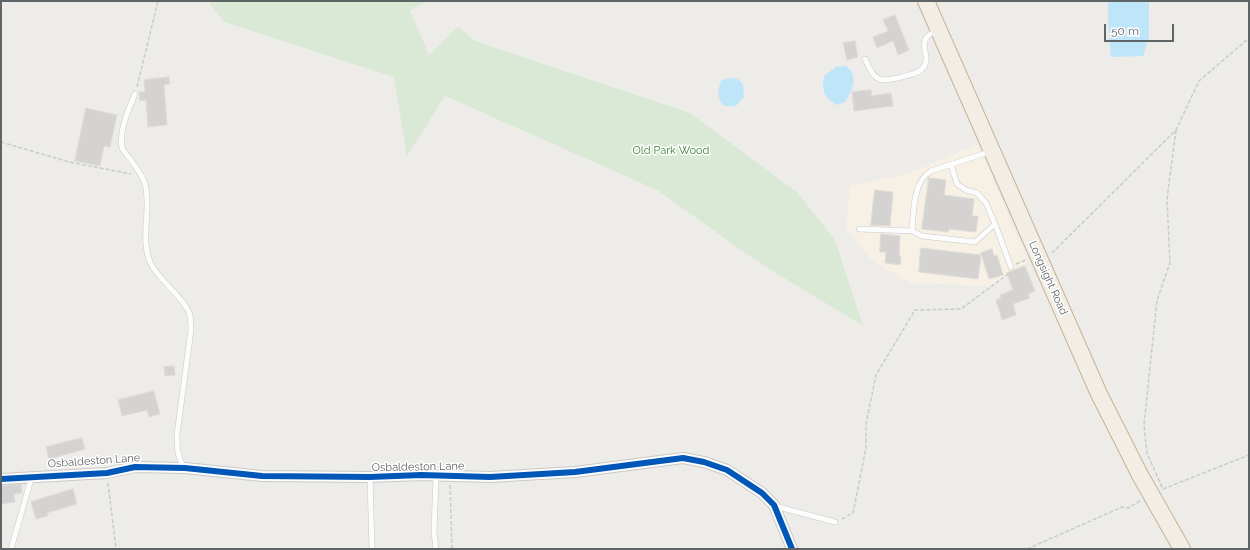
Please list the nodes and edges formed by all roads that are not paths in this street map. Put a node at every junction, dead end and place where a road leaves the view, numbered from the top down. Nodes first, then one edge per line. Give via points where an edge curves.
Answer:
1 (926, 1) edge
2 (939, 30) junction
3 (865, 59) dead end
4 (135, 94) road end
5 (992, 151) junction
6 (951, 165) junction
7 (995, 224) junction
8 (859, 229) dead end
9 (912, 232) junction
10 (1011, 267) road end
11 (184, 468) junction
12 (32, 476) junction
13 (436, 476) junction
14 (370, 477) junction
15 (1, 479) edge
16 (774, 505) junction
17 (835, 522) road end
18 (11, 549) edge
19 (372, 549) edge
20 (436, 549) edge
21 (792, 549) edge
22 (1182, 549) edge

1 - 2 highway, Longsight Road
2 - 3 lane via 926,35 924,39 925,63 919,71 877,79
2 - 5 highway, Longsight Road
4 - 11 lane via 127,111 121,142 122,148 145,183 146,241 150,263 185,306 191,319 192,330 177,434 178,455
5 - 6 lane
5 - 22 highway, Longsight Road via 1100,394 1150,494
6 - 7 lane via 957,184 977,193 986,203
6 - 9 lane via 930,171 918,183
7 - 9 lane via 975,242 922,236
7 - 10 lane
8 - 9 lane
11 - 12 street, Osbaldeston Lane via 135,467 107,473
11 - 14 street, Osbaldeston Lane via 262,476
12 - 15 street, Osbaldeston Lane
12 - 18 lane
13 - 14 street, Osbaldeston Lane
13 - 16 street, Osbaldeston Lane via 537,475 683,458 727,470 762,493
13 - 20 lane
14 - 19 lane
16 - 17 lane
16 - 21 street, Osbaldeston Lane

